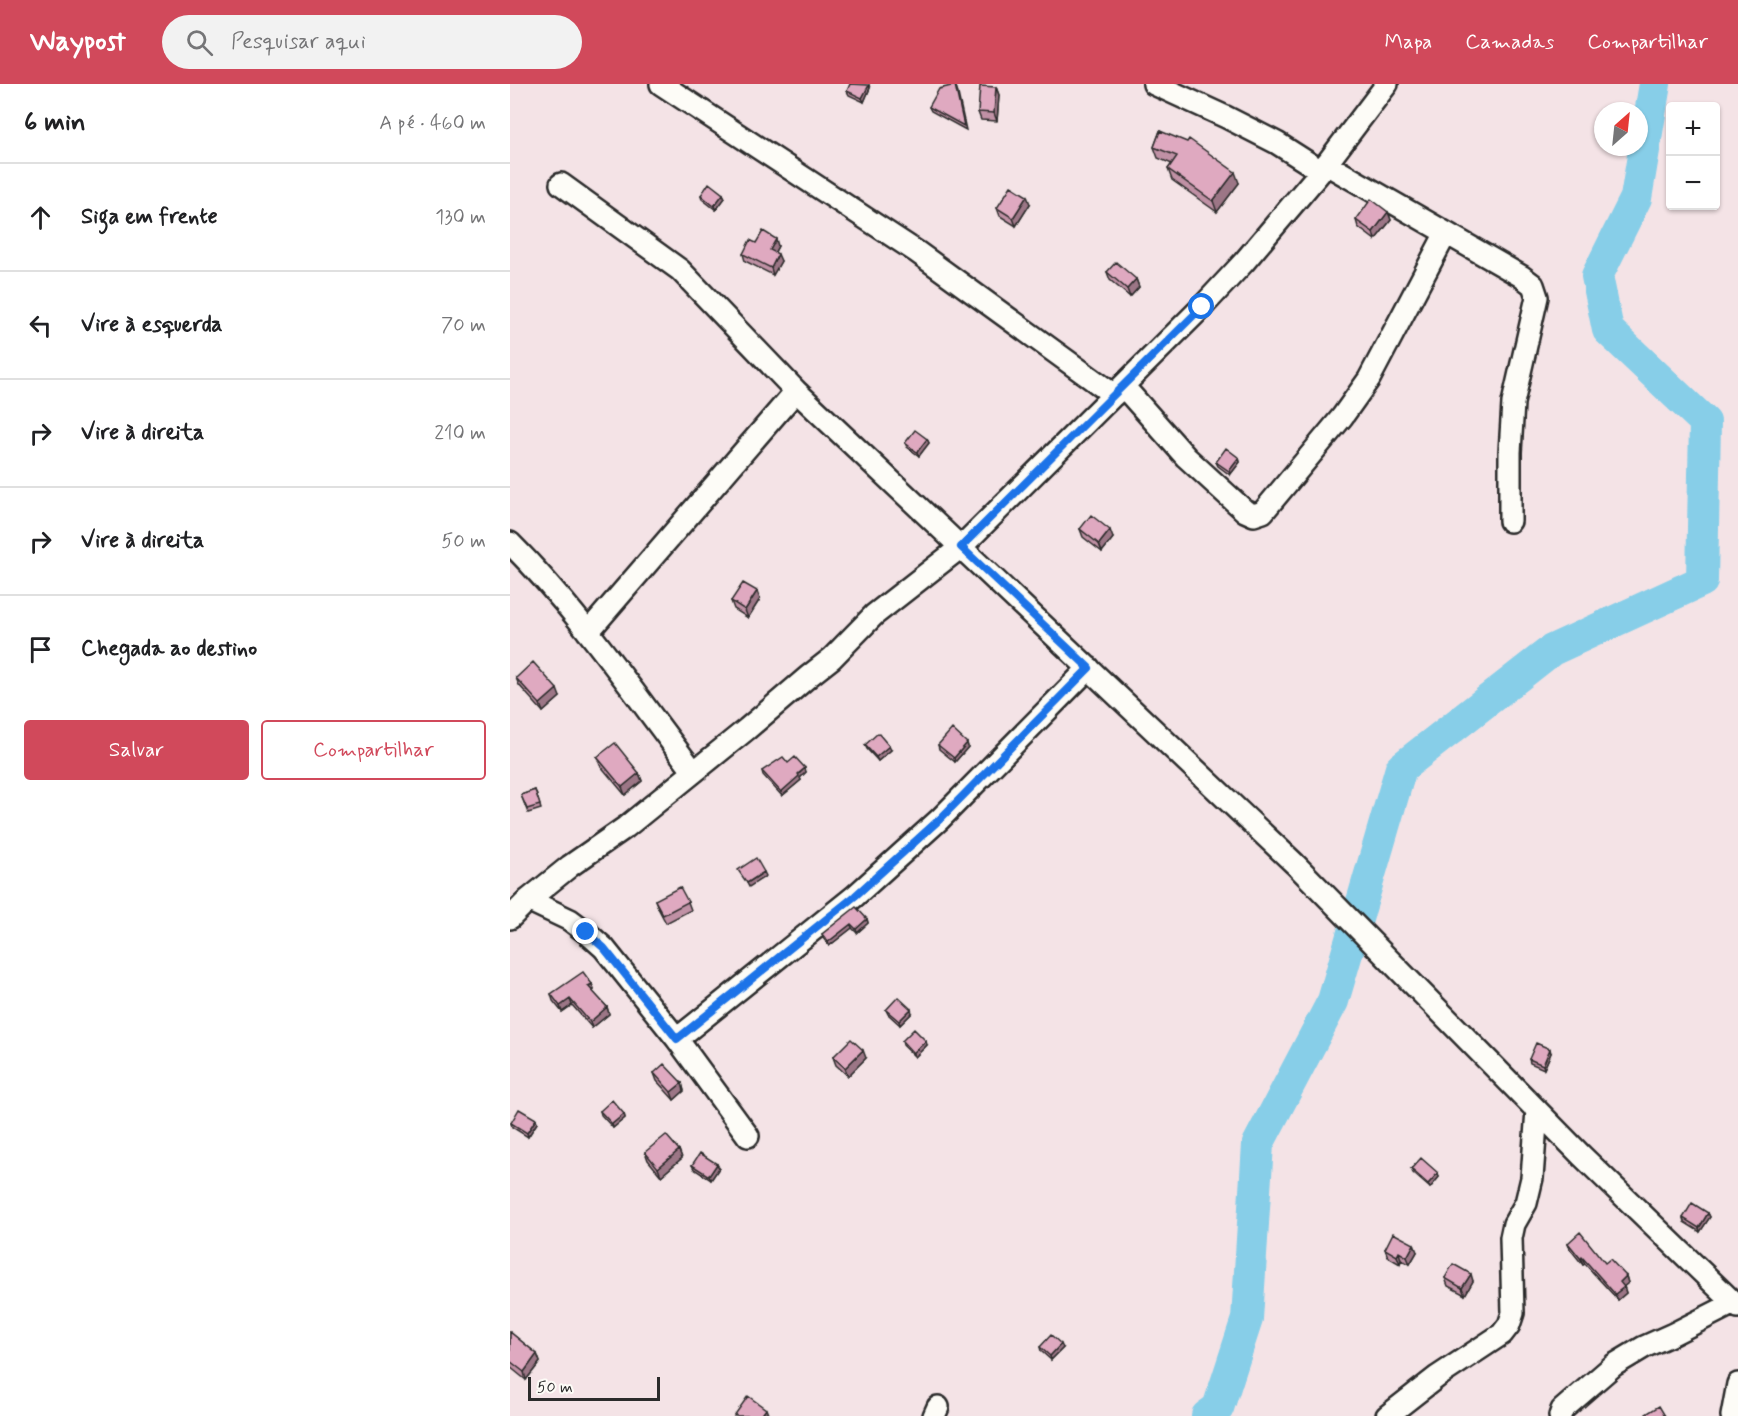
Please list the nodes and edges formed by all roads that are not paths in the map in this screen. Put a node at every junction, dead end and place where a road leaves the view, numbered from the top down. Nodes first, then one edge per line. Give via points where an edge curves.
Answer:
1 (661, 84) edge
2 (1154, 84) edge
3 (1387, 84) edge
4 (1323, 168) junction
5 (561, 184) dead end
6 (1446, 233) junction
7 (1119, 390) junction
8 (796, 391) junction
9 (1510, 521) dead end
10 (510, 543) edge
11 (961, 547) junction
12 (588, 632) junction
13 (1089, 668) junction
14 (694, 772) junction
15 (528, 900) junction
16 (510, 918) edge
17 (677, 1039) junction
18 (1537, 1110) junction
19 (748, 1136) dead end
20 (1736, 1305) edge
21 (1738, 1383) edge
22 (1388, 1416) edge
23 (1560, 1416) edge
24 (1732, 1416) edge

1 - 7 street
2 - 4 street
3 - 4 street
4 - 6 street
4 - 7 street via 1230,277
5 - 8 street via 680,270
6 - 7 street via 1369,379 1263,512 1254,515 1245,511
6 - 9 street via 1521,276 1533,285 1537,297 1513,403
7 - 11 street
8 - 11 street
8 - 12 street
10 - 12 street
11 - 13 street
11 - 14 street via 874,615 832,658
12 - 14 street
13 - 17 street via 940,819 863,888
13 - 18 street via 1295,864
14 - 15 street
15 - 16 street
15 - 17 street via 570,920 598,943
17 - 19 street
18 - 20 street
18 - 22 street via 1532,1178 1511,1238 1513,1313 1509,1325
20 - 23 street via 1614,1365
21 - 24 street

